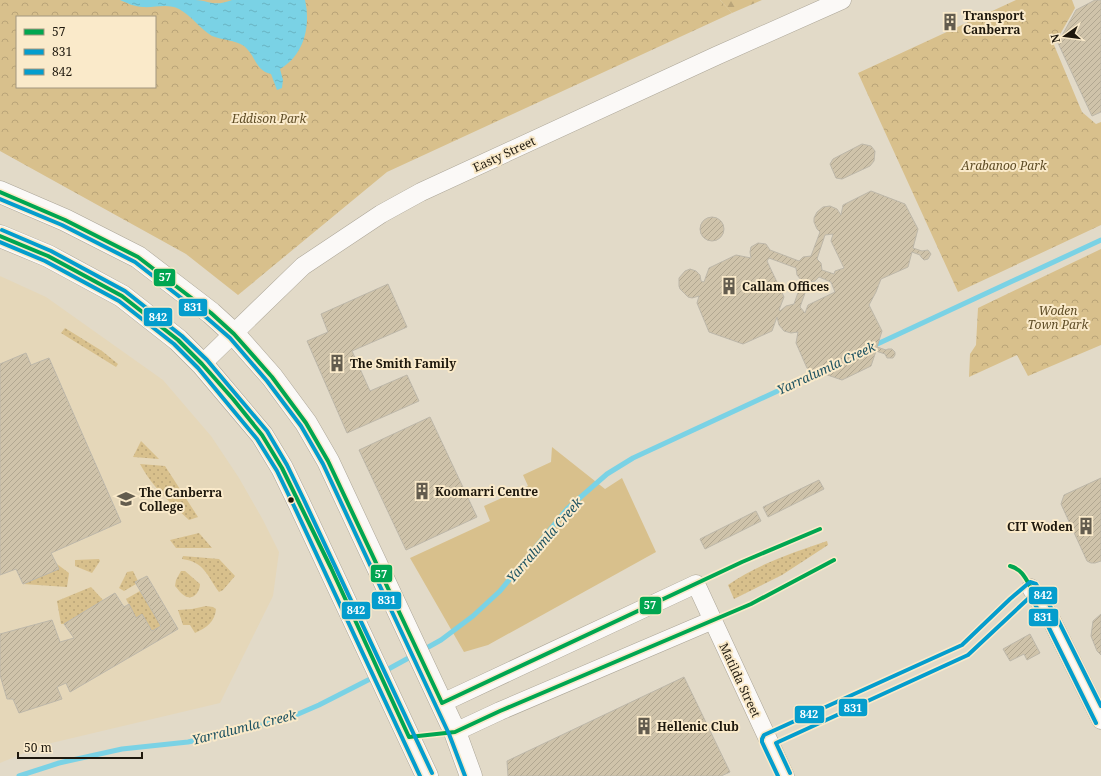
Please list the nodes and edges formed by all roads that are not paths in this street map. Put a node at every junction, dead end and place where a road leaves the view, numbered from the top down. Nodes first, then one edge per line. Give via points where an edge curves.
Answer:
1 (842, 0) edge
2 (0, 192) edge
3 (0, 236) edge
4 (234, 334) junction
5 (202, 364) junction
6 (1031, 588) dead end
7 (713, 620) junction
8 (442, 703) junction
9 (1101, 720) edge
10 (456, 732) junction
11 (427, 776) edge
12 (471, 776) edge
13 (785, 776) edge

1 - 4 street, Easty Street via 421,192 381,214 303,266
2 - 4 main road via 65,220 138,257 183,290
3 - 5 main road via 48,256 122,296 178,340
4 - 5 street, Easty Street
4 - 8 main road via 272,377 306,423 328,461
5 - 11 main road via 262,435 282,468
6 - 9 street via 1050,617
7 - 8 street, Matilda Street via 696,584
7 - 10 street
7 - 13 street, Matilda Street
8 - 10 main road
10 - 12 main road

